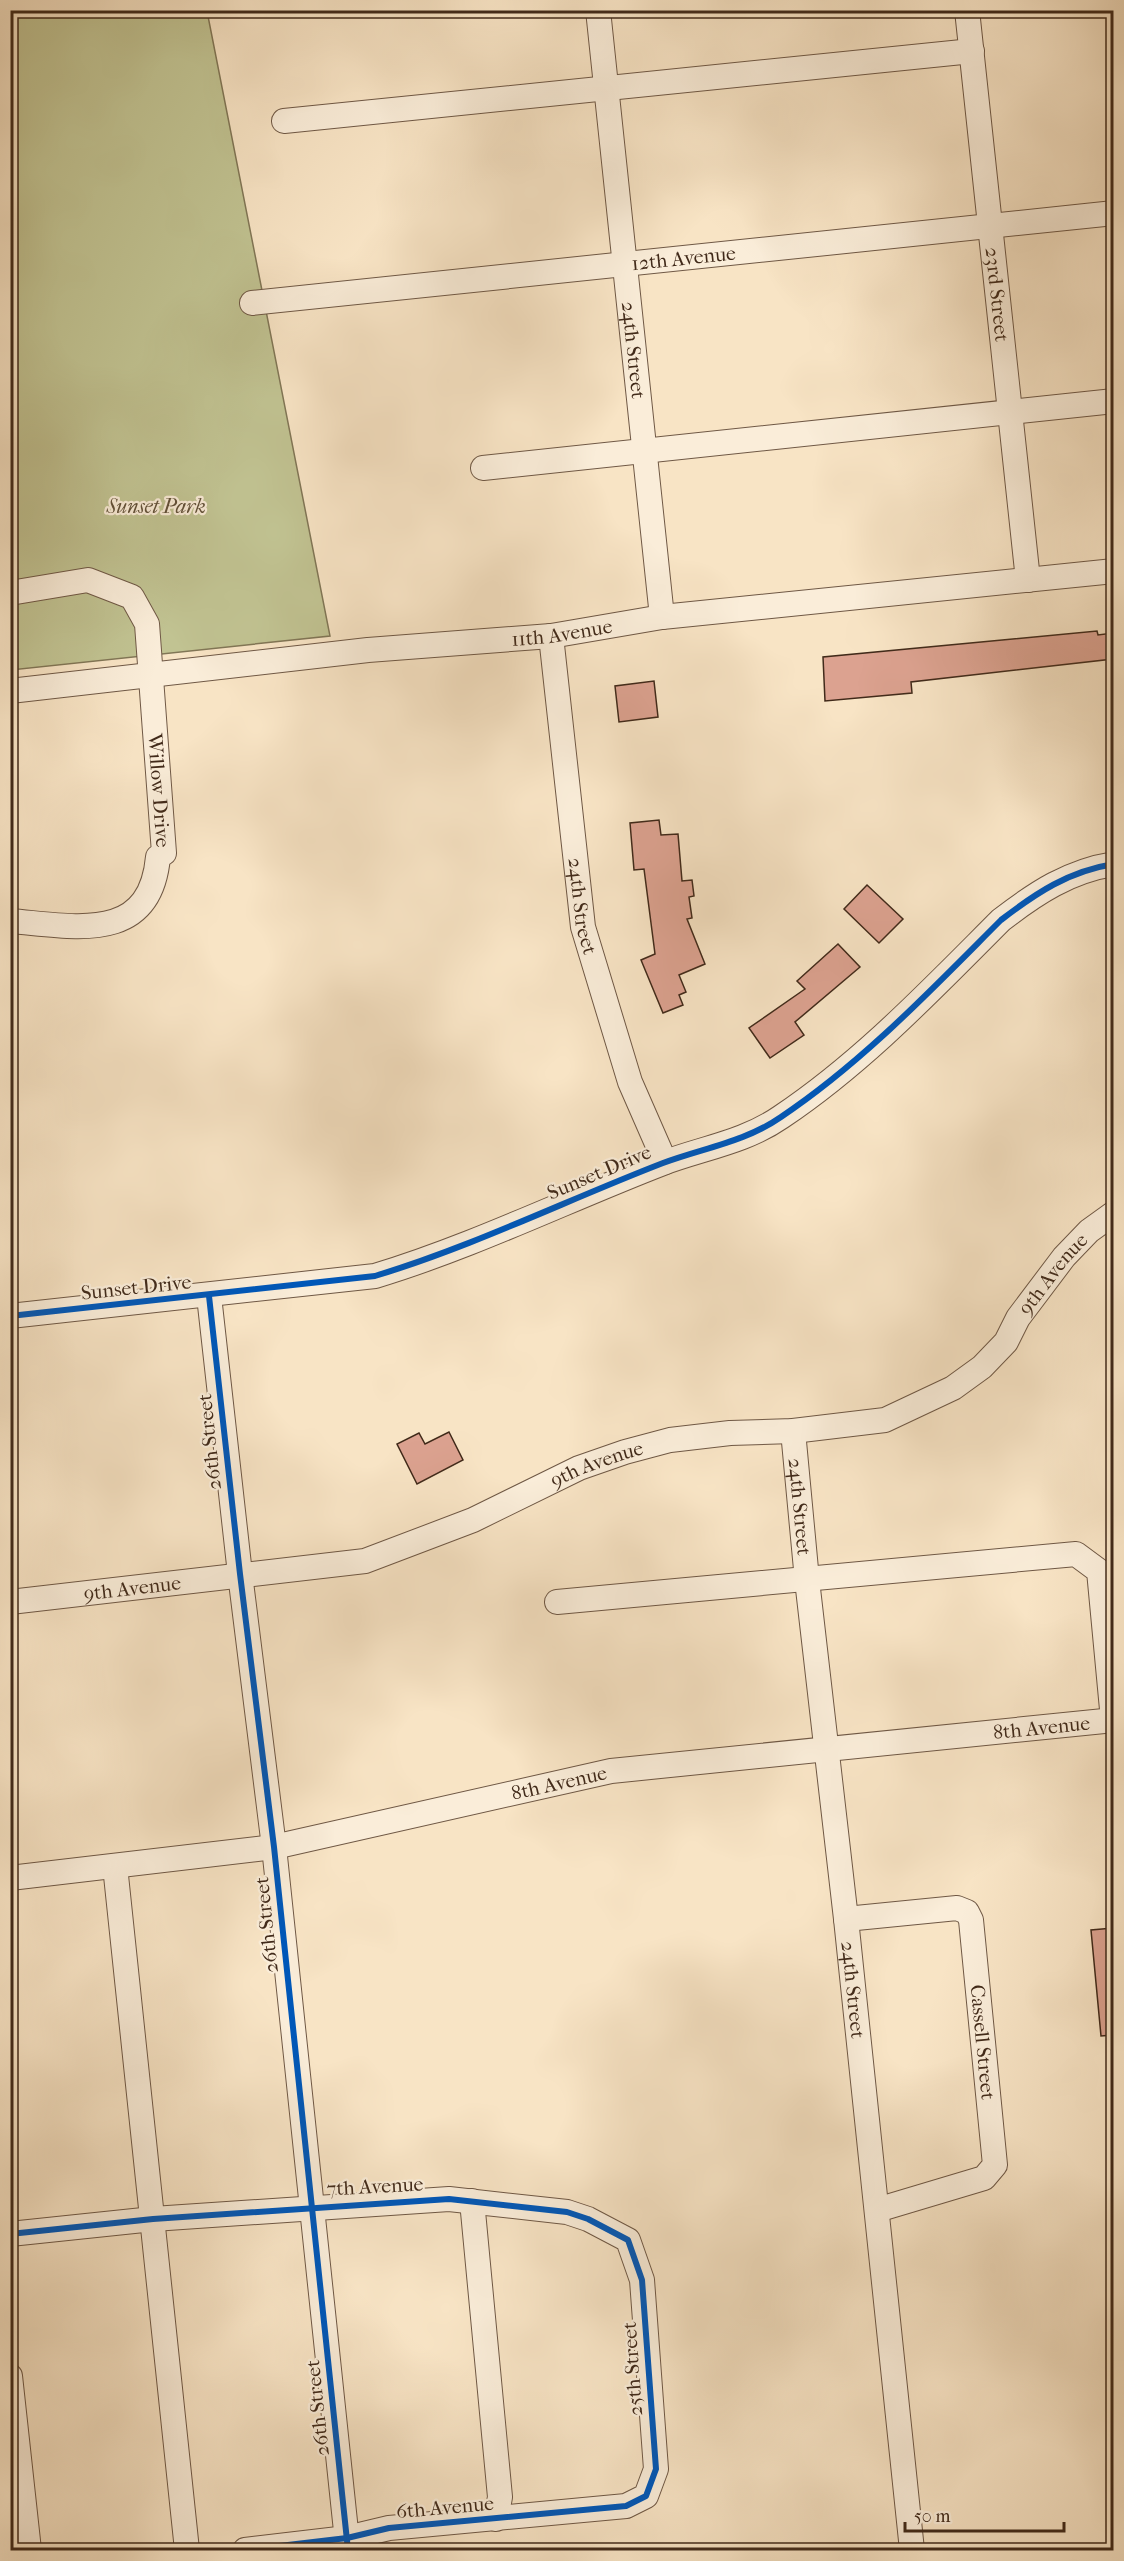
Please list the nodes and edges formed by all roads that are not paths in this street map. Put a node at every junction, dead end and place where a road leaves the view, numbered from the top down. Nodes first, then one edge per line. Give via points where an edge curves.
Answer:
1 (598, 10) edge
2 (967, 10) edge
3 (972, 51) junction
4 (607, 89) junction
5 (284, 121) dead end
6 (1113, 213) edge
7 (993, 227) junction
8 (626, 262) junction
9 (252, 303) dead end
10 (1113, 401) edge
11 (1011, 412) junction
12 (645, 450) junction
13 (483, 468) dead end
14 (1113, 571) edge
15 (1028, 580) junction
16 (10, 593) edge
17 (662, 618) junction
18 (551, 636) junction
19 (152, 676) junction
20 (10, 691) edge
21 (1113, 864) edge
22 (10, 921) edge
23 (665, 1162) junction
24 (1113, 1213) edge
25 (209, 1296) junction
26 (10, 1316) edge
27 (793, 1431) junction
28 (240, 1574) junction
29 (807, 1580) junction
30 (10, 1602) edge
31 (557, 1602) dead end
32 (1113, 1720) edge
33 (826, 1749) junction
34 (274, 1847) junction
35 (115, 1866) junction
36 (10, 1878) edge
37 (846, 1919) junction
38 (472, 2201) junction
39 (312, 2206) junction
40 (877, 2210) junction
41 (153, 2219) junction
42 (10, 2234) edge
43 (628, 2240) joint
44 (10, 2376) edge
45 (646, 2496) joint
46 (496, 2518) junction
47 (348, 2544) edge
48 (28, 2550) edge
49 (187, 2550) edge
50 (245, 2550) edge
51 (912, 2550) edge

1 - 4 street, 24th Street
2 - 3 street, 23rd Street
3 - 4 street
3 - 7 street, 23rd Street
4 - 5 street
4 - 8 street, 24th Street
6 - 7 street, 12th Avenue
7 - 8 street, 12th Avenue
7 - 11 street, 23rd Street
8 - 9 street, 12th Avenue
8 - 12 street, 24th Street
10 - 11 street
11 - 12 street
11 - 15 street, 23rd Street
12 - 13 street
12 - 17 street, 24th Street
14 - 15 street, 11th Avenue
15 - 17 street, 11th Avenue
16 - 19 street, Willow Drive via 88,580 132,597 147,624
17 - 18 street, 11th Avenue
18 - 19 street, 11th Avenue via 368,650
18 - 23 street, 24th Street via 583,927 630,1082
19 - 20 street, 11th Avenue
19 - 22 street, Willow Drive via 164,853 158,857 151,891 127,917 111,924 94,927
21 - 23 street, Sunset Drive via 1064,878 1027,900 1001,920 849,1068 780,1119 746,1138
23 - 25 street, Sunset Drive via 431,1259 375,1276
24 - 27 street, 9th Avenue via 1064,1257 1018,1318 1006,1342 982,1367 953,1388 885,1419
25 - 26 street, Sunset Drive
25 - 28 street, 26th Street
27 - 28 street, 9th Avenue via 670,1440 579,1468 473,1520 365,1561
27 - 29 street, 24th Street
28 - 30 street, 9th Avenue
28 - 34 street, 26th Street
29 - 31 street
29 - 32 street via 1076,1554 1099,1571
29 - 33 street, 24th Street
32 - 33 street, 8th Avenue
33 - 34 street, 8th Avenue via 611,1771
33 - 37 street, 24th Street
34 - 35 street, 8th Avenue
34 - 39 street, 26th Street
35 - 36 street, 8th Avenue
35 - 41 street
37 - 40 street, 24th Street
37 - 40 street, Cassell Street via 957,1908 967,1912 972,1932 995,2165 984,2178
38 - 39 street, 7th Avenue
38 - 43 street, 7th Avenue via 567,2212
38 - 46 street via 500,2497
39 - 41 street, 7th Avenue
39 - 47 street, 26th Street
40 - 51 street, 24th Street
41 - 42 street, 7th Avenue
41 - 49 street
43 - 45 street, 25th Street via 642,2280 656,2469
44 - 48 street
45 - 46 street, 6th Avenue via 626,2506
46 - 47 street, 6th Avenue via 389,2528
47 - 50 street, 6th Avenue

